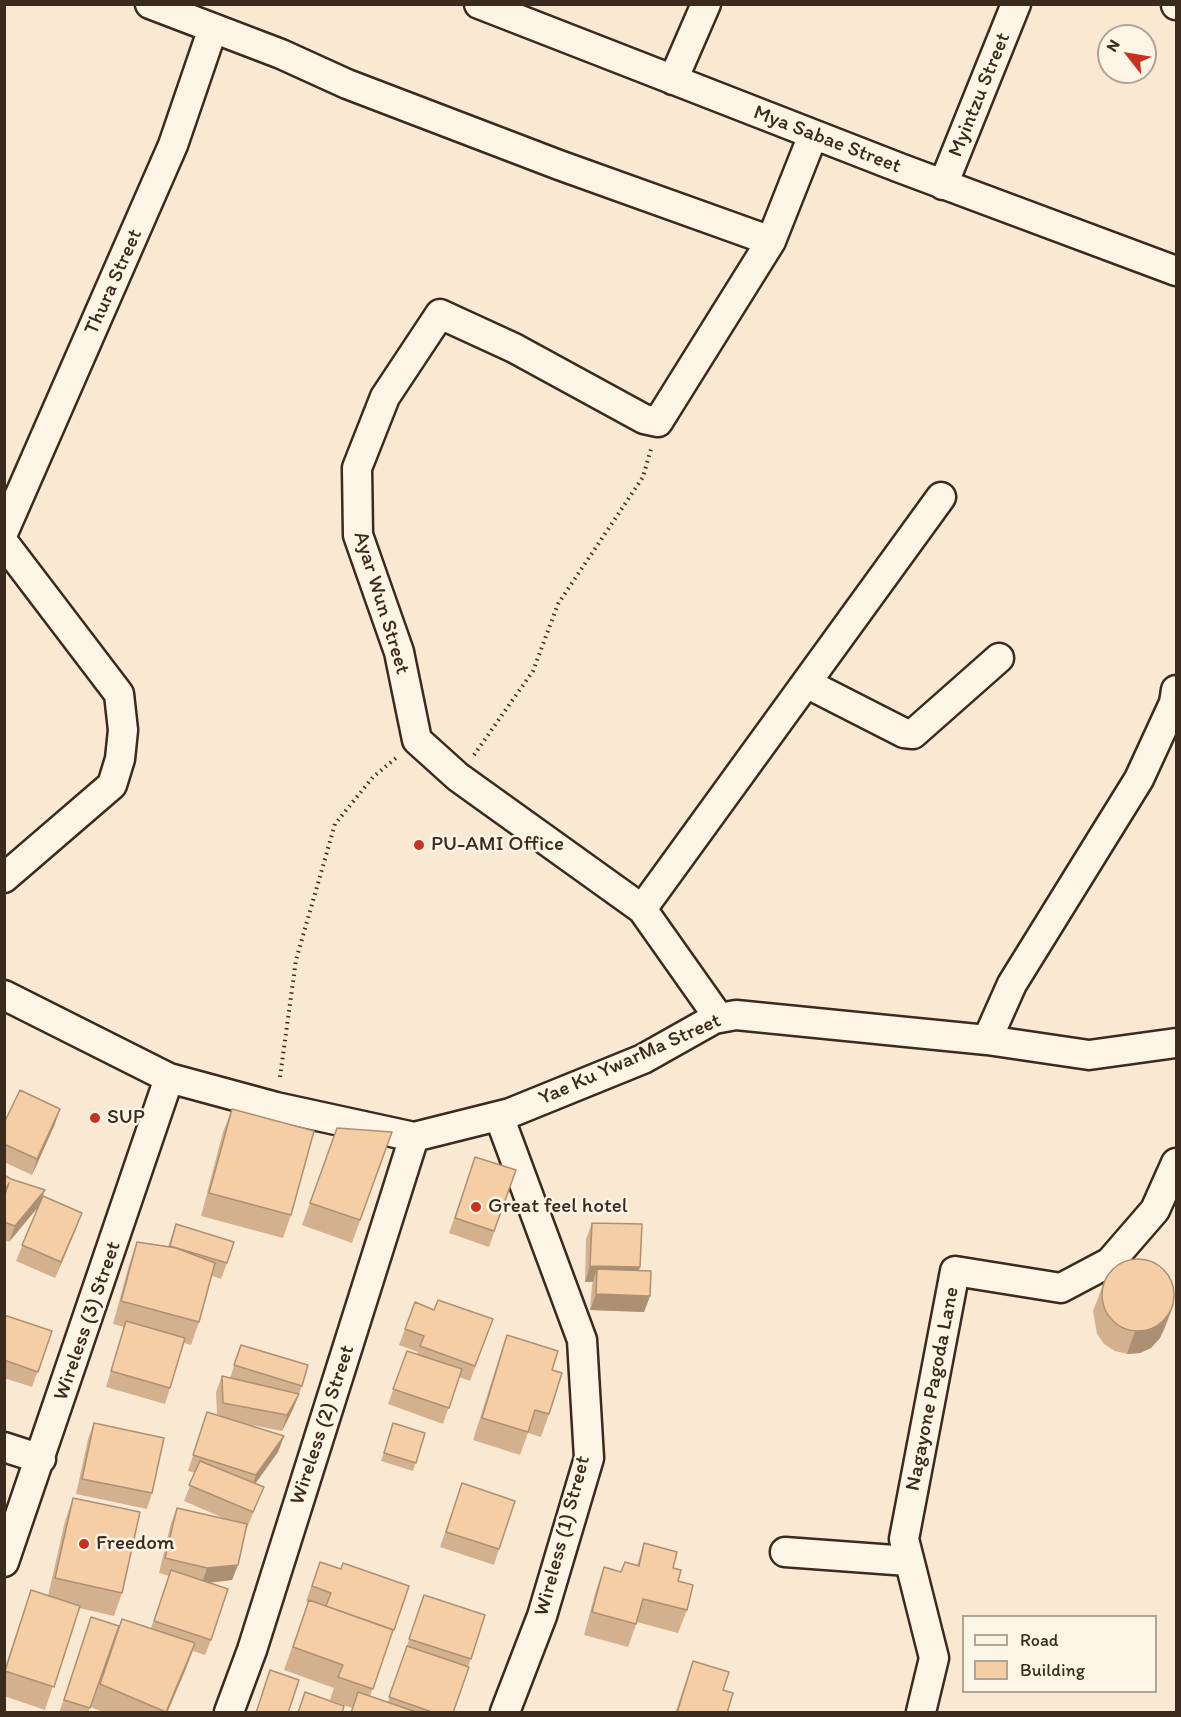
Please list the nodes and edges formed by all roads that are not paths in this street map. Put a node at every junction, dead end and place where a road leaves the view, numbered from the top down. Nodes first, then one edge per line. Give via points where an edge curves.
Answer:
1 (150, 4) edge
2 (479, 4) edge
3 (706, 4) edge
4 (1016, 4) edge
5 (213, 28) junction
6 (673, 80) junction
7 (813, 135) junction
8 (944, 185) junction
9 (771, 241) junction
10 (1176, 271) edge
11 (941, 497) dead end
12 (4, 531) edge
13 (4, 543) edge
14 (999, 658) dead end
15 (806, 683) junction
16 (1176, 690) edge
17 (4, 878) edge
18 (642, 909) junction
19 (4, 995) edge
20 (719, 1018) junction
21 (987, 1040) junction
22 (1176, 1043) edge
23 (169, 1078) junction
24 (499, 1116) junction
25 (414, 1137) junction
26 (1176, 1163) edge
27 (4, 1448) edge
28 (41, 1459) junction
29 (786, 1552) dead end
30 (908, 1561) junction
31 (4, 1562) edge
32 (229, 1713) edge
33 (505, 1713) edge
34 (921, 1713) edge

1 - 5 street
2 - 6 street, Mya Sabae Street
3 - 6 street
4 - 8 street, Myintzu Street
5 - 9 street via 545,160
5 - 12 street, Thura Street via 173,146
6 - 7 street, Mya Sabae Street
7 - 8 street, Mya Sabae Street
7 - 9 street
8 - 10 street, Mya Sabae Street
9 - 18 street, Ayar Wun Street via 658,422 644,419 514,348 440,314 385,397 357,468 358,536 399,652 417,740 459,777
11 - 15 street
13 - 17 street via 119,694 123,730 112,784
14 - 15 street via 913,734
15 - 18 street
16 - 21 street via 1174,703 1139,779 1012,984
18 - 20 street
19 - 23 street, Yae Ku YwarMa Street
20 - 21 street, Yae Ku YwarMa Street via 736,1015
20 - 24 street, Yae Ku YwarMa Street via 643,1059
21 - 22 street, Yae Ku YwarMa Street via 1089,1055
23 - 25 street, Yae Ku YwarMa Street via 276,1107
23 - 28 street, Wireless (3) Street
24 - 25 street, Yae Ku YwarMa Street
24 - 33 street, Wireless (1) Street via 582,1340 589,1458 542,1616
25 - 32 street, Wireless (2) Street
26 - 30 street, Nagayone Pagoda Lane via 1155,1210 1110,1262 1061,1288 955,1271 904,1539
27 - 28 street
28 - 31 street, Wireless (3) Street
29 - 30 street
30 - 34 street, Nagayone Pagoda Lane via 934,1658

